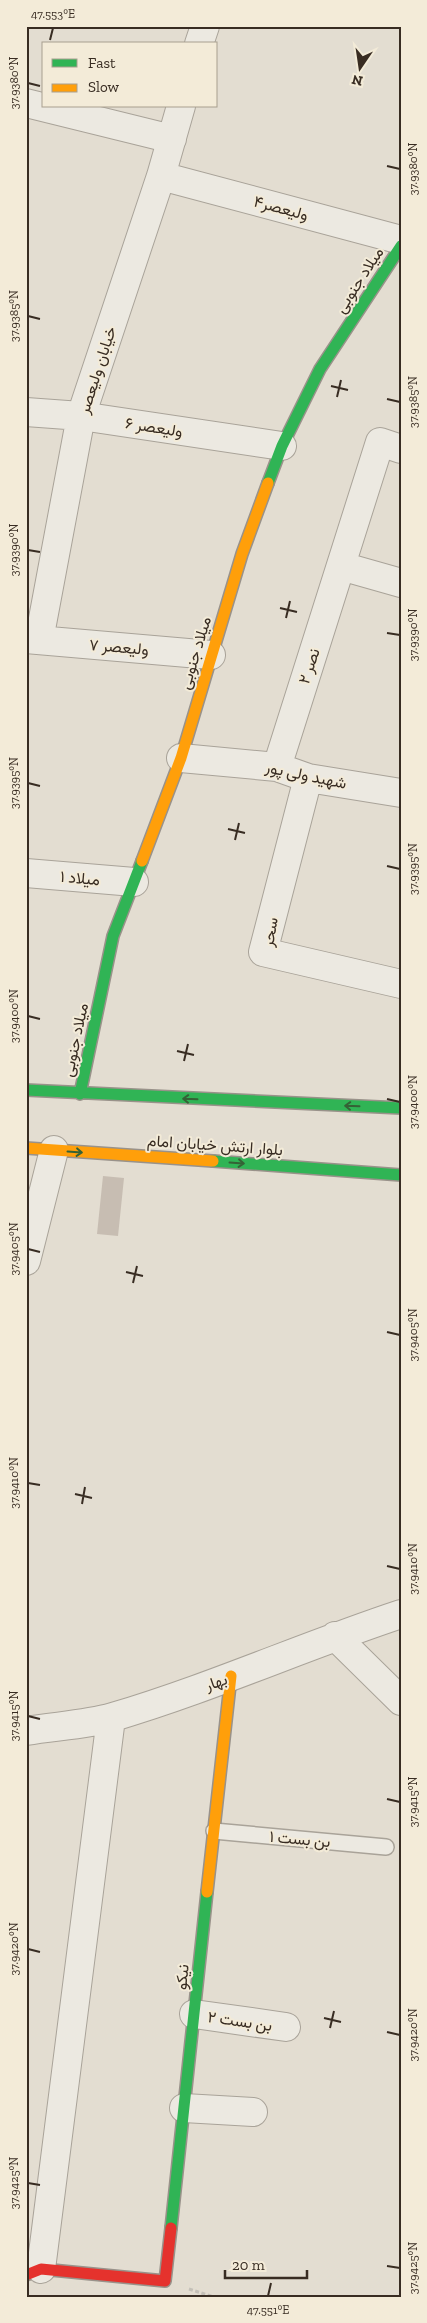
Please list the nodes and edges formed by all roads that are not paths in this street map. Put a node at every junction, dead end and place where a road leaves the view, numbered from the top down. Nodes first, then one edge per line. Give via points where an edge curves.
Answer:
1 (204, 26) edge
2 (200, 42) edge
3 (26, 103) edge
4 (42, 107) edge
5 (46, 108) edge
6 (181, 108) edge
7 (172, 139) junction
8 (161, 176) junction
9 (401, 240) edge
10 (401, 246) edge
11 (26, 412) edge
12 (81, 416) junction
13 (282, 446) junction
14 (401, 449) edge
15 (341, 566) junction
16 (401, 583) edge
17 (32, 639) edge
18 (211, 655) junction
19 (180, 758) junction
20 (277, 767) junction
21 (308, 778) junction
22 (401, 793) edge
23 (26, 873) edge
24 (134, 882) junction
25 (401, 984) edge
26 (26, 1090) edge
27 (80, 1094) junction
28 (401, 1108) edge
29 (26, 1148) edge
30 (54, 1150) junction
31 (401, 1175) edge
32 (26, 1261) edge
33 (401, 1614) edge
34 (335, 1636) junction
35 (231, 1676) junction
36 (401, 1700) edge
37 (111, 1718) junction
38 (26, 1730) edge
39 (214, 1831) junction
40 (386, 1847) dead end
41 (194, 2014) junction
42 (286, 2027) dead end
43 (184, 2108) junction
44 (253, 2112) dead end
45 (34, 2272) edge

1 - 2 street
3 - 4 street
5 - 7 street
6 - 7 street, خیابان ولیعصر
7 - 8 street, خیابان ولیعصر
8 - 9 street, ولیعصر۴
8 - 12 street, خیابان ولیعصر
10 - 13 street, میلاد جنوبی via 320,369
11 - 12 street, ولیعصر ۶
12 - 13 street, ولیعصر ۶
12 - 17 street, خیابان ولیعصر
13 - 18 street, میلاد جنوبی via 242,554
14 - 15 street, نصر ۲ via 380,442
15 - 16 street
15 - 20 street, نصر ۲
17 - 18 street, ولیعصر ۷
18 - 19 street, میلاد جنوبی
19 - 20 street, شهید ولی پور
19 - 24 street, میلاد جنوبی
20 - 21 street, شهید ولی پور
21 - 22 street, شهید ولی پور
21 - 25 street, سحر via 263,952
23 - 24 street, میلاد ۱
24 - 27 street, میلاد جنوبی via 113,936
26 - 27 street
28 -> 27 street
29 - 30 street, بلوار ارتش خیابان امام
30 -> 31 street, بلوار ارتش خیابان امام
30 - 32 street
33 - 34 street, بهار
34 - 35 street, بهار
34 - 36 street
35 - 37 street, بهار
35 - 39 street, نیکو
37 - 38 street, بهار
37 - 45 street
39 - 40 lane, بن بست ۱
39 - 41 street, نیکو
41 - 42 street, بن بست ۲
41 - 43 street, نیکو
43 - 44 street
43 - 45 street, نیکو via 165,2281

